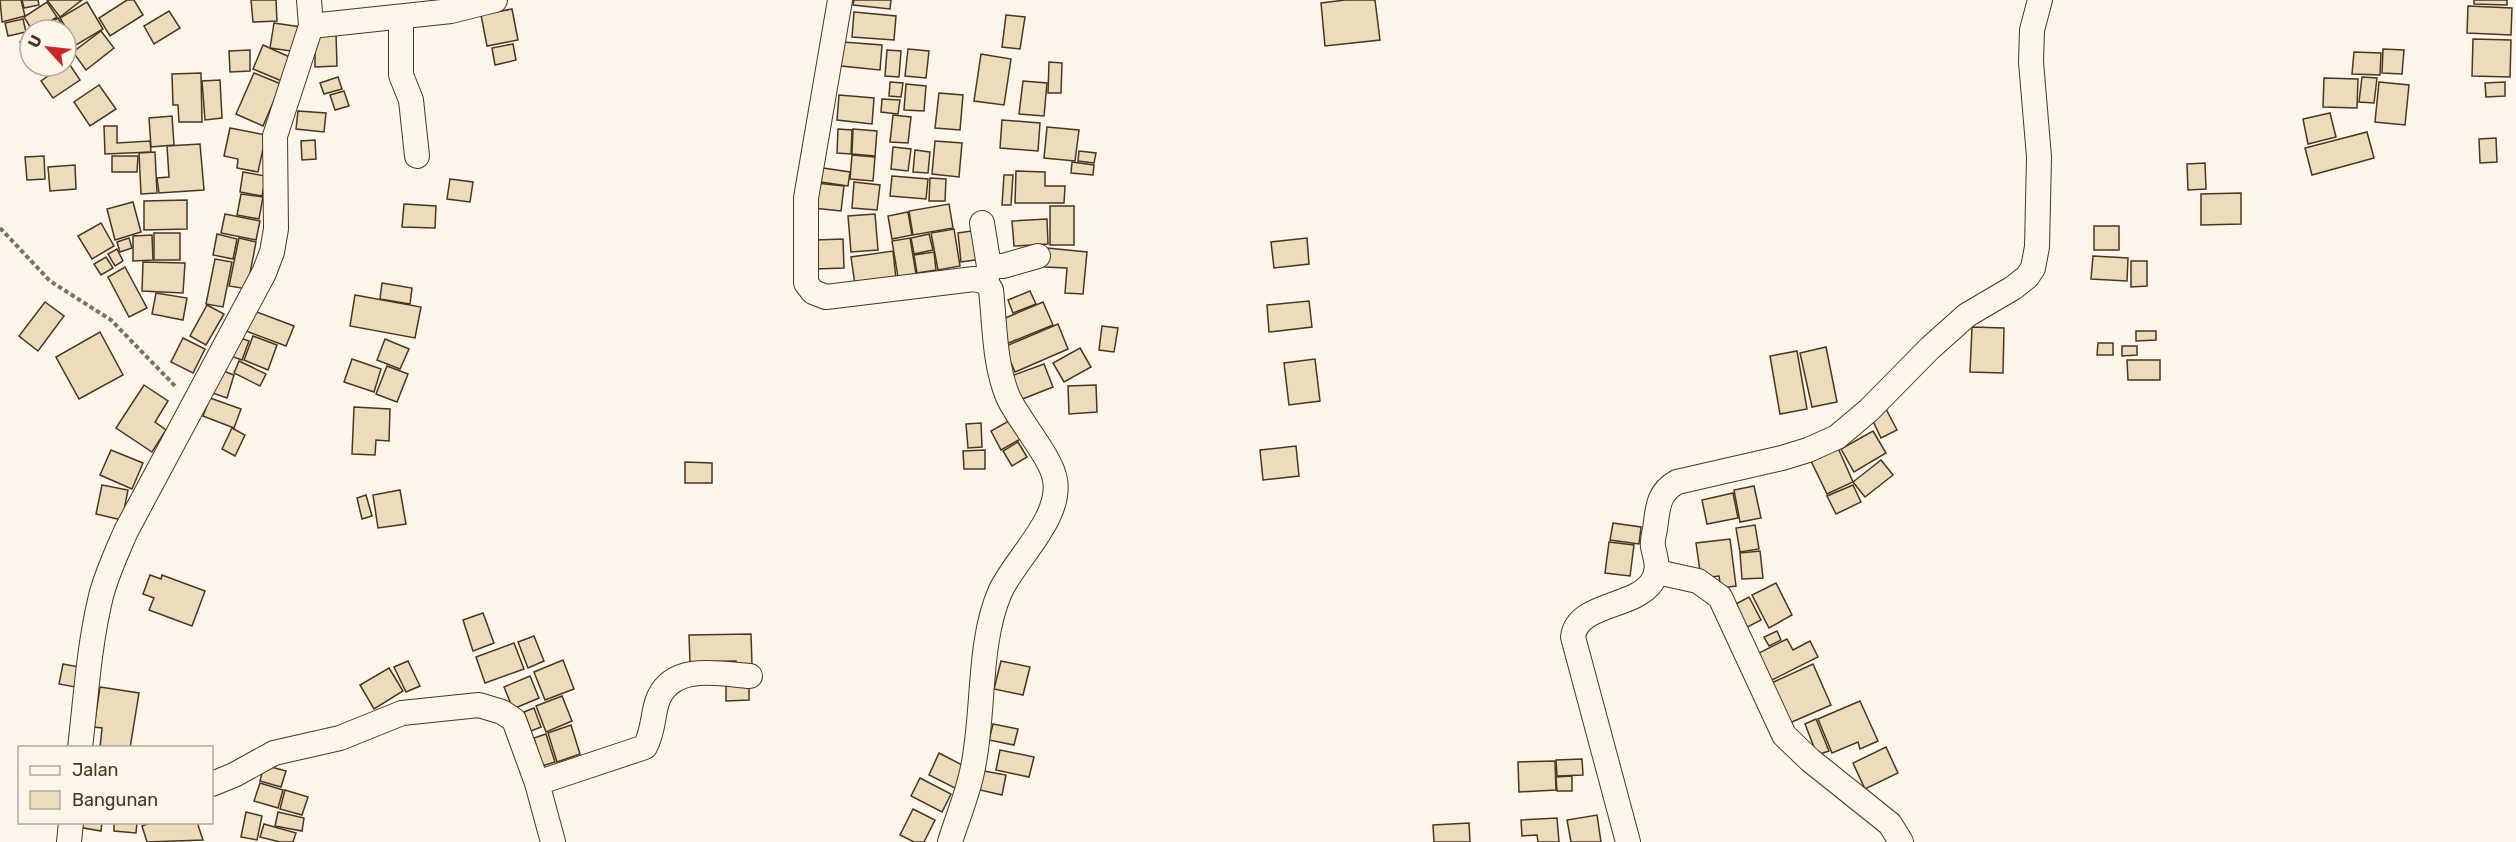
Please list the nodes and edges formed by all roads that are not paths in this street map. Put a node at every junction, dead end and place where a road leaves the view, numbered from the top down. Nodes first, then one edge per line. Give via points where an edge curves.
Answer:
1 (309, 0) edge
2 (495, 0) edge
3 (840, 0) edge
4 (2040, 0) edge
5 (401, 17) junction
6 (311, 26) junction
7 (417, 156) dead end
8 (982, 223) dead end
9 (1038, 256) dead end
10 (987, 274) junction
11 (1657, 572) junction
12 (750, 676) dead end
13 (80, 746) edge
14 (537, 783) junction
15 (213, 784) edge
16 (72, 824) edge
17 (69, 842) edge
18 (553, 842) edge
19 (950, 842) edge
20 (1628, 842) edge
21 (1902, 842) edge

1 - 6 street
2 - 5 street
3 - 10 street via 807,198 808,287 826,297 974,279
4 - 11 street via 2032,30 2031,62 2039,157 2037,247 2027,277 1967,315 1837,437 1782,458 1668,487 1657,507 1652,546 1657,555
5 - 6 street
5 - 7 street via 401,75 411,100
6 - 13 street via 275,136 276,229 272,252 126,531 102,595 93,635
8 - 10 street
9 - 10 street
10 - 19 street via 1003,382 1056,481 1052,511 1000,592 991,622 972,772
11 - 20 street via 1648,587 1580,620 1573,638
11 - 21 street via 1698,581 1720,597 1784,735 1890,824
12 - 14 street via 693,672 678,678 658,698 653,732 645,747
14 - 15 street via 514,720 479,705 402,713 340,738 274,753
14 - 18 street
16 - 17 street

